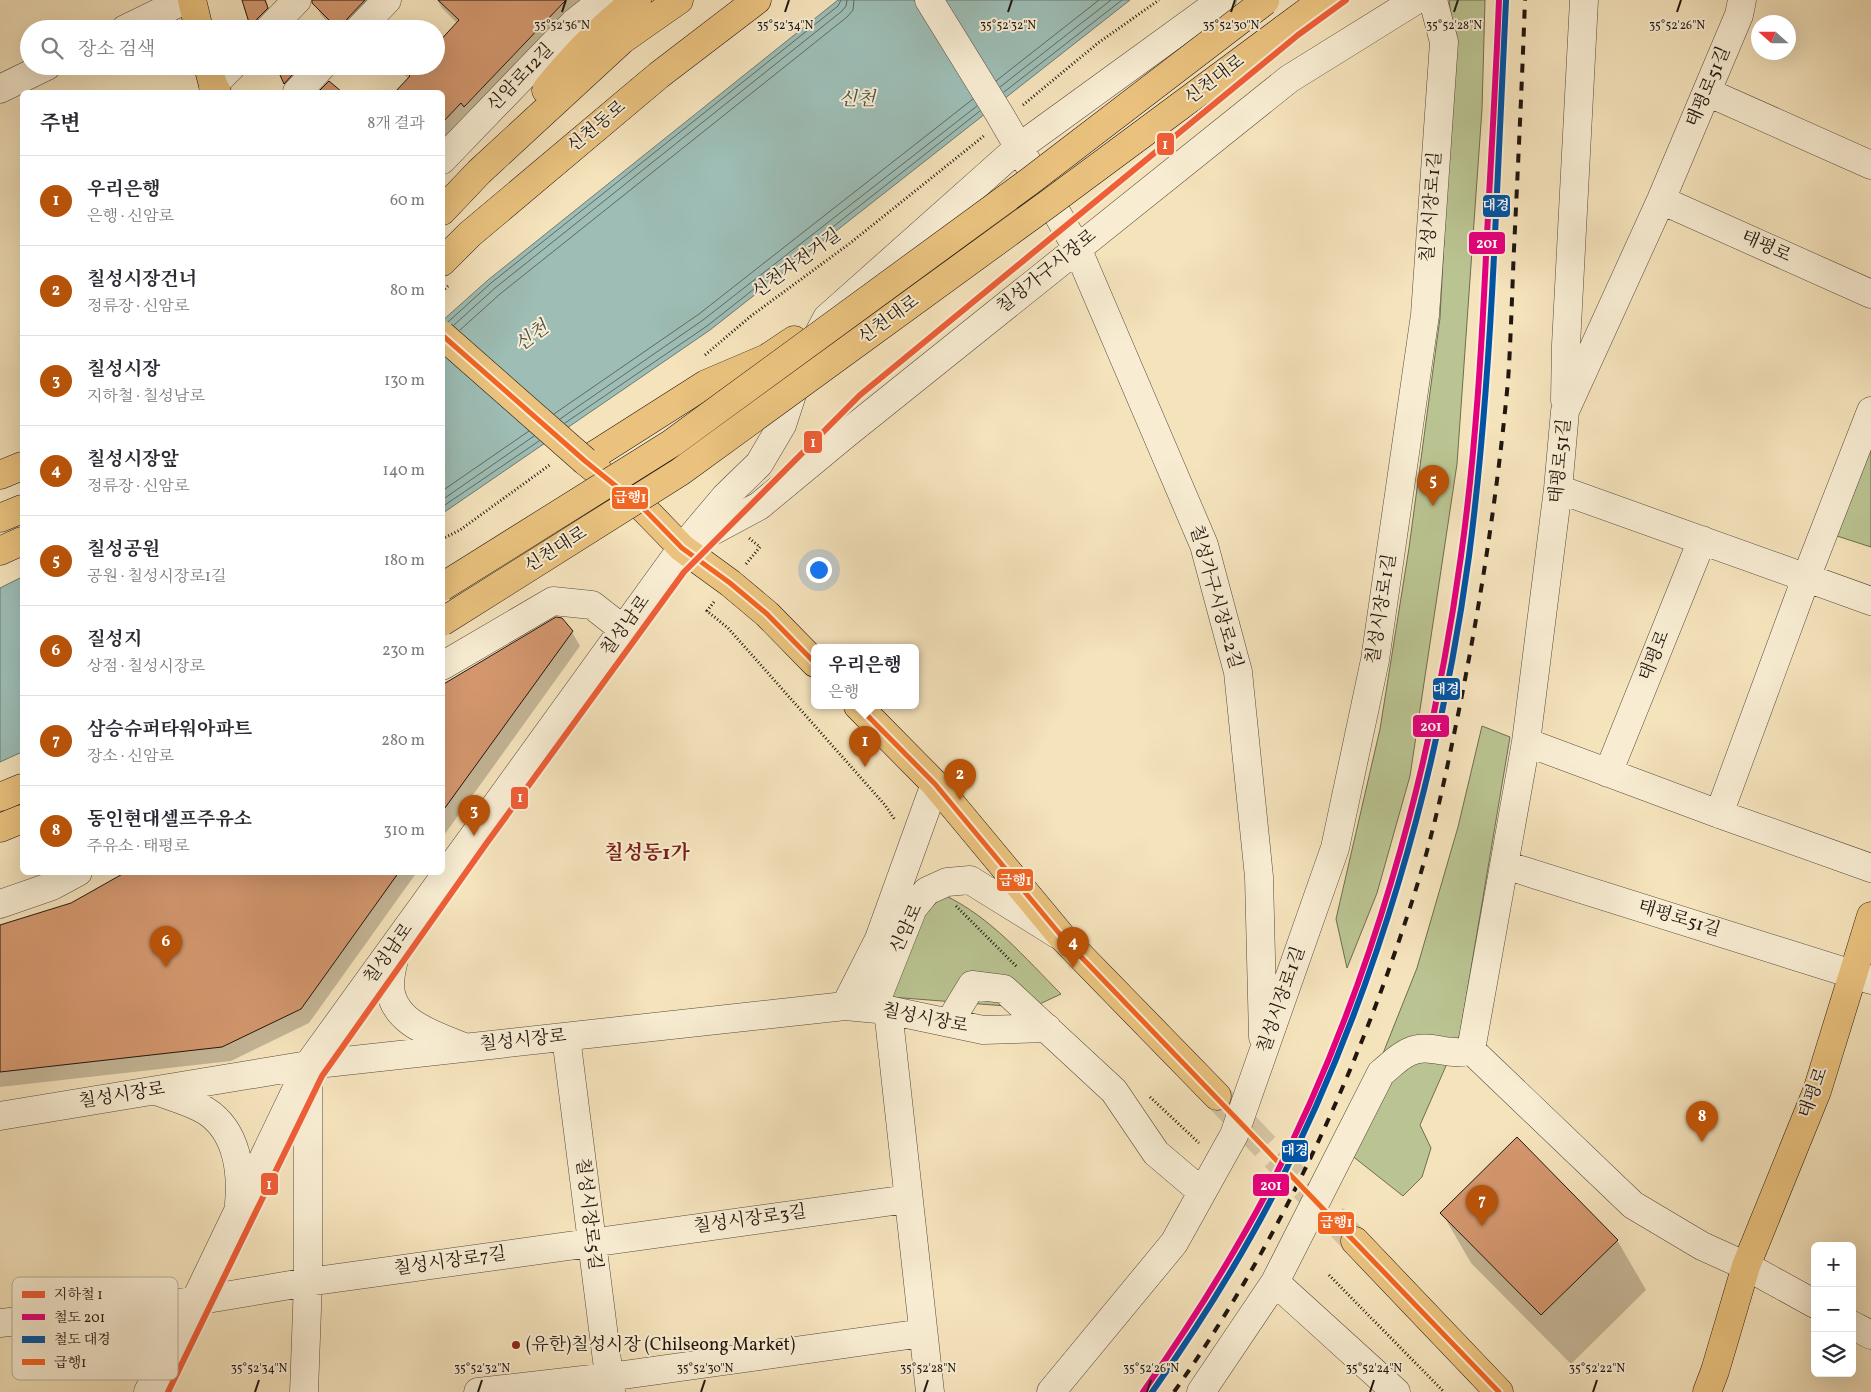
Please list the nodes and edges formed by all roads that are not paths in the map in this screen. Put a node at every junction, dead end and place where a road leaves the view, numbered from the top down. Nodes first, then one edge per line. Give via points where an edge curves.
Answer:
1 (184, 0) edge
2 (192, 0) edge
3 (297, 0) edge
4 (387, 0) edge
5 (603, 0) edge
6 (636, 0) edge
7 (679, 0) edge
8 (757, 0) edge
9 (929, 0) edge
10 (1222, 0) edge
11 (1323, 0) edge
12 (1416, 0) edge
13 (1433, 0) edge
14 (1584, 0) edge
15 (1742, 0) edge
16 (1266, 1) edge
17 (143, 20) edge
18 (197, 20) edge
19 (278, 20) edge
20 (368, 20) edge
21 (29, 75) edge
22 (313, 75) edge
23 (0, 89) edge
24 (299, 90) edge
25 (1707, 92) junction
26 (1018, 148) junction
27 (445, 157) edge
28 (1871, 164) edge
29 (479, 172) junction
30 (1661, 200) junction
31 (445, 208) edge
32 (1077, 248) junction
33 (445, 259) edge
34 (1871, 294) edge
35 (827, 318) junction
36 (445, 338) edge
37 (1565, 411) junction
38 (1871, 411) edge
39 (585, 461) junction
40 (20, 467) edge
41 (0, 475) edge
42 (1558, 489) junction
43 (20, 510) edge
44 (0, 518) edge
45 (1702, 540) junction
46 (20, 542) edge
47 (682, 548) junction
48 (0, 551) edge
49 (1806, 578) junction
50 (445, 585) edge
51 (1871, 601) edge
52 (445, 620) edge
53 (624, 630) junction
54 (811, 659) edge
55 (445, 664) edge
56 (861, 709) edge
57 (1526, 742) junction
58 (1608, 773) junction
59 (935, 784) junction
60 (20, 789) edge
61 (0, 797) edge
62 (1719, 814) junction
63 (20, 820) edge
64 (0, 828) edge
65 (1505, 865) junction
66 (1871, 868) edge
67 (72, 875) edge
68 (0, 904) edge
69 (1871, 916) edge
70 (1063, 938) junction
71 (398, 941) junction
72 (1862, 977) edge
73 (845, 1006) junction
74 (888, 1010) junction
75 (948, 1023) junction
76 (1047, 1028) junction
77 (566, 1037) junction
78 (465, 1048) junction
79 (1471, 1050) junction
80 (1264, 1054) junction
81 (308, 1066) junction
82 (156, 1090) junction
83 (1217, 1096) tunnel mouth
84 (0, 1116) edge
85 (1202, 1192) junction
86 (908, 1199) junction
87 (238, 1212) junction
88 (1355, 1241) tunnel mouth
89 (592, 1242) junction
90 (1746, 1266) junction
91 (308, 1282) junction
92 (1275, 1282) junction
93 (195, 1301) junction
94 (1811, 1302) edge
95 (178, 1303) edge
96 (1856, 1327) edge
97 (924, 1333) junction
98 (178, 1334) edge
99 (1871, 1335) edge
100 (154, 1380) edge
101 (610, 1384) edge
102 (1491, 1387) edge
103 (148, 1392) edge
104 (304, 1392) edge
105 (478, 1392) edge
106 (930, 1392) edge
107 (1051, 1392) edge
108 (1201, 1392) edge
109 (1396, 1392) edge
110 (1707, 1392) edge

1 - 17 street
2 - 18 main road
3 - 19 street
4 - 20 street
5 - 27 street, 신암로12길 via 574,23
6 - 29 main road via 563,69
7 - 29 main road via 622,40
8 - 33 main road, 신천동로 via 659,75 470,234
9 - 26 street, 칠성가구시장로2길
10 - 26 street, 칠성남로
11 - 52 main road, 신천대로, bridge via 680,472
12 - 32 street, 칠성가구시장로 via 1289,79
13 - 80 street, 칠성시장로1길 via 1444,42 1425,315 1375,660 1335,848
14 - 37 street
15 - 25 street, 태평로51길 via 1740,15
16 - 50 main road, 신천대로, bridge via 1030,181 672,443
21 - 23 street
22 - 24 street
25 - 28 street
25 - 30 street, 태평로51길
26 - 32 street, 칠성가구시장로2길
26 - 35 street, 칠성남로
29 - 31 main road
30 - 34 street, 태평로
30 - 37 street, 태평로51길
32 - 47 street, 칠성가구시장로 via 759,506
32 - 80 street, 칠성가구시장로2길 via 1204,545 1238,672 1259,877
35 - 39 main road via 767,358 706,384
35 - 47 street, 칠성남로 via 800,367 782,425 759,464 725,497
36 - 39 main road, bridge
37 - 42 street, 태평로51길
38 - 49 street
39 - 47 main road, bridge via 644,508
40 - 41 main road
42 - 45 street
42 - 57 street, 태평로51길
43 - 44 main road
45 - 49 street
45 - 58 street, 태평로
46 - 48 main road
47 - 53 street, 칠성남로
47 - 54 main road via 738,589
49 - 51 street
49 - 62 street
53 - 55 street via 592,605 553,601
53 - 71 street, 칠성남로
56 - 59 main road, 신암로
57 - 58 street
57 - 65 street, 태평로51길
58 - 62 street
59 - 70 main road, 신암로
59 - 73 street via 879,940
60 - 61 main road
62 - 66 street
63 - 64 main road
65 - 72 street, 태평로51길
65 - 79 street, 태평로51길
67 - 68 street via 52,886
69 - 72 main road, 태평로
70 - 73 street, 신암로 via 970,880 947,882 927,891 913,908 878,996
70 - 83 main road, 신암로
71 - 78 street via 390,985 394,1005 418,1028
71 - 81 street, 칠성남로
72 - 90 main road, 태평로
73 - 74 street, 칠성시장로
73 - 77 street, 칠성시장로
74 - 75 street, 칠성시장로
74 - 86 street
75 - 76 street, 칠성시장로 via 983,1030
75 - 76 street via 972,985 1004,989
76 - 85 street via 1114,1091 1156,1153
77 - 78 street, 칠성시장로
77 - 89 street, 칠성시장로5길
78 - 81 street, 칠성시장로
79 - 90 street via 1633,1205 1702,1246
79 - 92 street via 1462,1054 1432,1048 1410,1051 1381,1073
80 - 85 street, 칠성시장로1길 via 1234,1135
81 - 82 street, 칠성시장로
81 - 87 street, 칠성남로
81 - 91 street
82 - 84 street, 칠성시장로
82 - 87 street via 205,1110 226,1132 236,1152 239,1171
85 - 107 street, 칠성시장로1길 via 1174,1243
86 - 89 street, 칠성시장로3길
86 - 97 street
87 - 93 street, 칠성남로
88 - 102 main road
89 - 91 street, 칠성시장로7길
89 - 101 street, 칠성시장로5길
90 - 94 street
90 - 110 main road, 태평로
91 - 93 street, 칠성시장로7길
91 - 104 street
92 - 108 street
92 - 109 street
93 - 95 street, 칠성시장로7길
93 - 98 street, 칠성남로
96 - 99 street
97 - 101 street
97 - 106 street
100 - 103 street, 칠성남로
101 - 105 street

